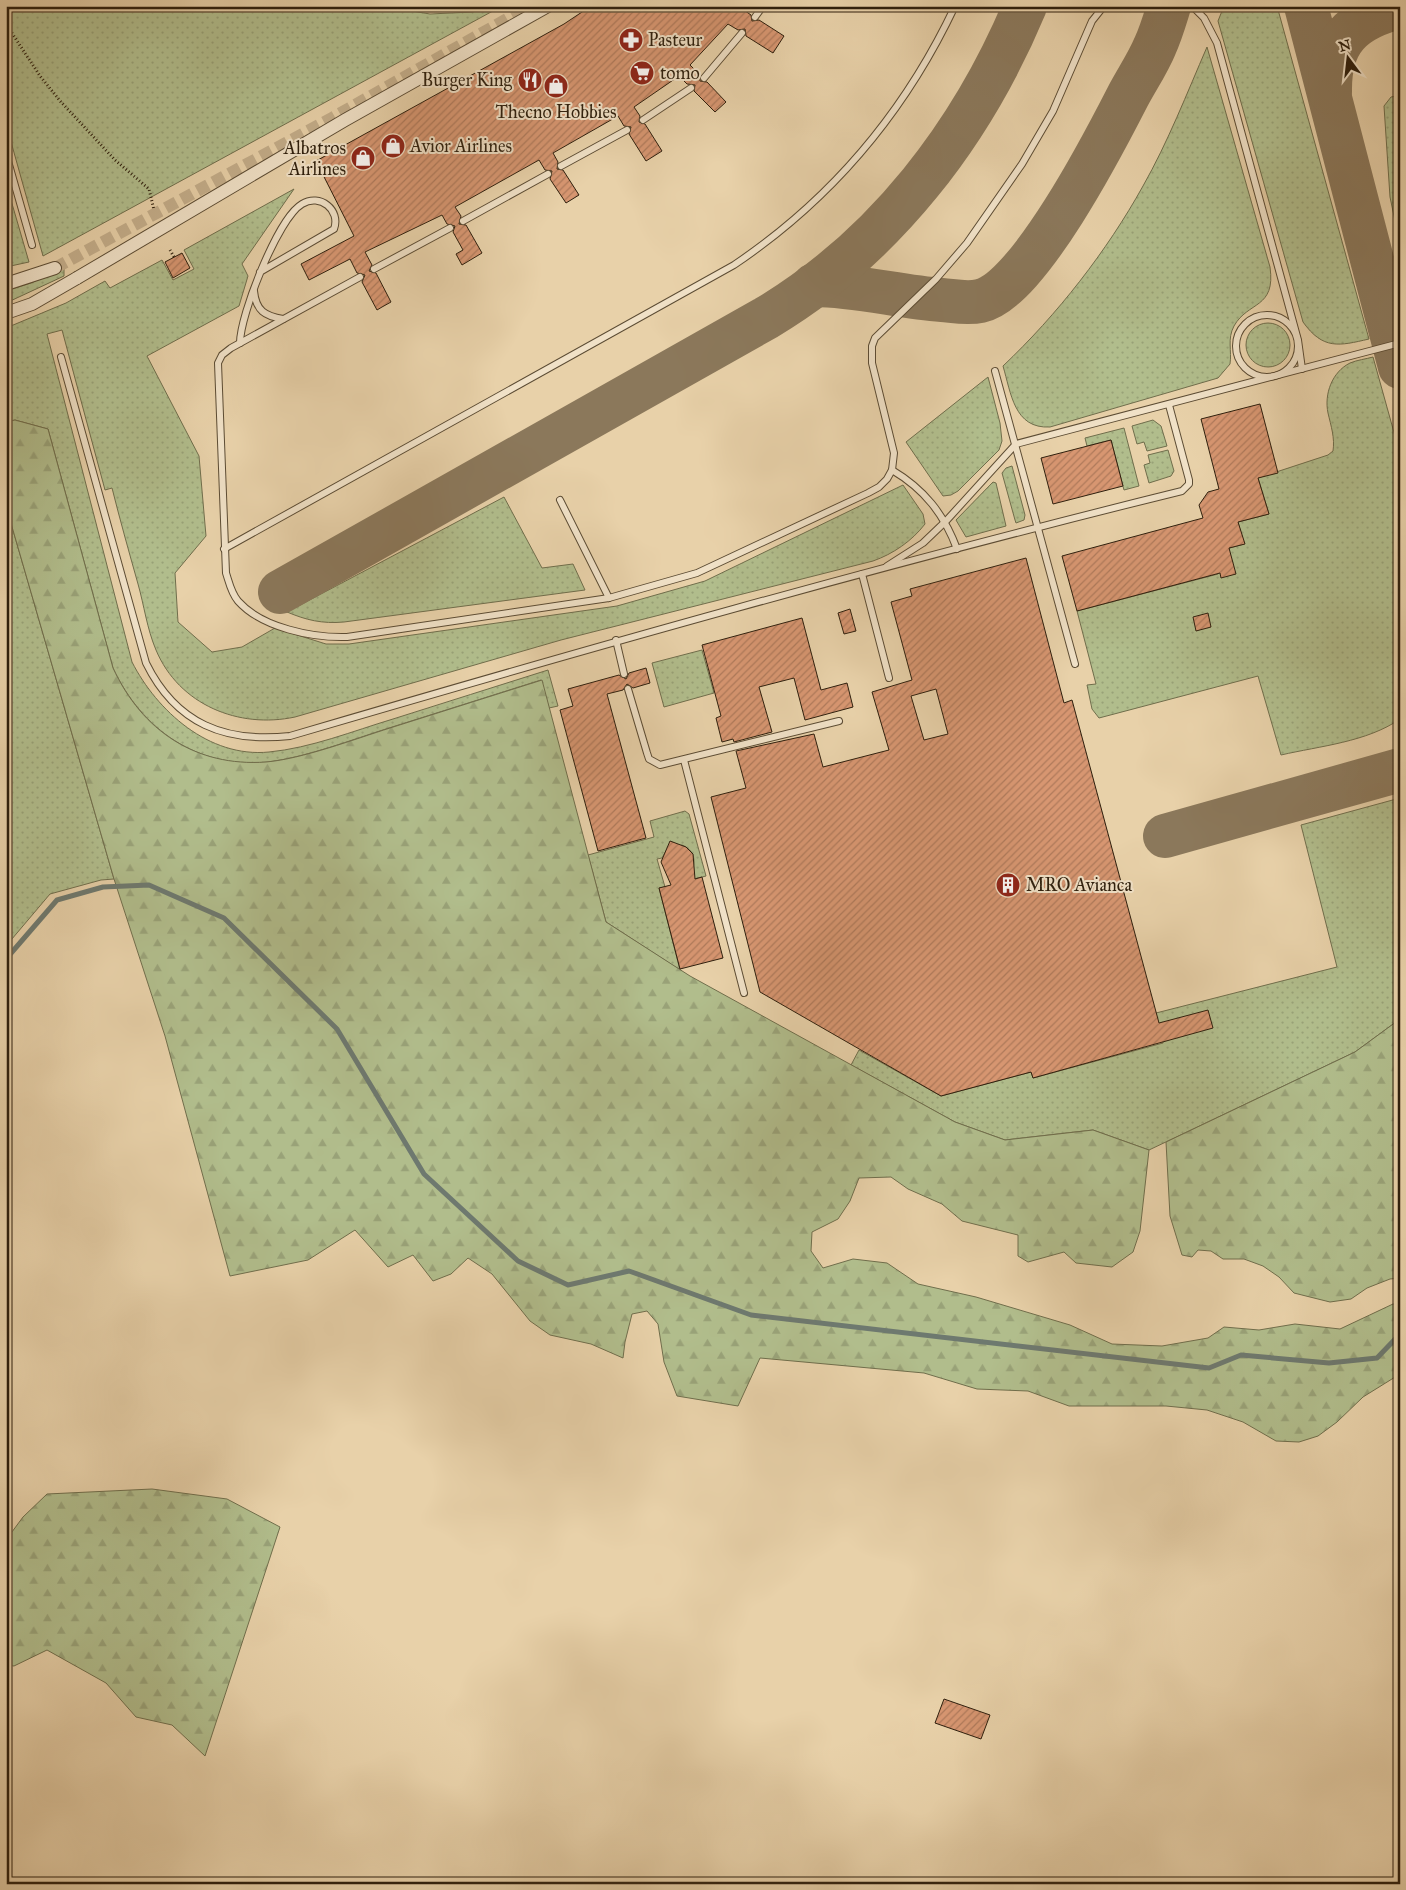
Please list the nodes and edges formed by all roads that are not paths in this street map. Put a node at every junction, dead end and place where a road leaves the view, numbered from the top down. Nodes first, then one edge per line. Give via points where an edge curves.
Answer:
1 (548, 6) edge
2 (763, 6) edge
3 (955, 6) edge
4 (1104, 6) edge
5 (1192, 6) edge
6 (755, 18) dead end
7 (742, 33) dead end
8 (704, 78) dead end
9 (691, 88) dead end
10 (643, 120) dead end
11 (627, 130) dead end
12 (6, 154) edge
13 (561, 166) dead end
14 (548, 174) dead end
15 (463, 221) dead end
16 (450, 228) dead end
17 (32, 245) dead end
18 (55, 268) tunnel mouth
19 (374, 269) dead end
20 (260, 272) junction
21 (360, 277) dead end
22 (6, 284) edge
23 (254, 288) junction
24 (6, 313) edge
25 (283, 319) junction
26 (1298, 340) junction
27 (240, 342) junction
28 (1400, 343) edge
29 (60, 357) dead end
30 (1302, 368) junction
31 (995, 371) dead end
32 (1274, 376) junction
33 (1169, 405) junction
34 (1016, 444) junction
35 (892, 470) junction
36 (560, 500) dead end
37 (946, 521) junction
38 (1038, 526) junction
39 (957, 549) junction
40 (224, 550) junction
41 (882, 569) junction
42 (862, 574) junction
43 (609, 598) junction
44 (616, 640) junction
45 (1075, 664) dead end
46 (624, 674) dead end
47 (889, 678) dead end
48 (628, 689) dead end
49 (839, 721) dead end
50 (684, 760) junction
51 (744, 993) dead end

1 - 24 street, bridge via 345,120 32,304
2 - 6 lane
3 - 40 lane via 917,80 884,126 823,195 767,242 734,265
4 - 35 lane via 1092,21 1053,110 1022,164 968,243 936,279 881,330 872,346 872,363 894,453
5 - 26 lane via 1207,22 1217,43
7 - 8 lane
9 - 10 lane
11 - 13 lane
12 - 17 lane
14 - 15 lane
16 - 19 lane
18 - 22 street
20 - 20 lane via 334,229 334,215 328,206 315,200 298,207
20 - 23 lane
21 - 25 lane
23 - 25 lane via 255,300 262,312
23 - 27 lane via 242,323
25 - 27 lane
26 - 30 lane
26 - 32 lane via 1296,359 1283,373
26 - 32 lane via 1290,324 1274,316 1256,317 1242,328 1236,344 1240,361 1258,376
27 - 40 lane via 222,354 217,370
28 - 30 lane
29 - 44 lane via 146,663 163,692 177,707 210,728 248,738 290,736
30 - 32 lane
31 - 34 lane
32 - 33 lane
33 - 34 lane
33 - 38 lane via 1189,480 1186,488
34 - 37 lane
34 - 38 lane
35 - 37 lane via 918,488
35 - 43 lane via 879,487 768,541 697,573
36 - 43 lane
37 - 39 lane
37 - 41 lane via 923,543
38 - 39 lane
38 - 45 lane
39 - 41 lane
40 - 43 lane via 230,588 238,601 255,614 287,629 323,637
41 - 42 lane
42 - 44 lane
42 - 47 lane
44 - 46 lane
48 - 50 lane via 649,758 660,765
49 - 50 lane
50 - 51 lane

